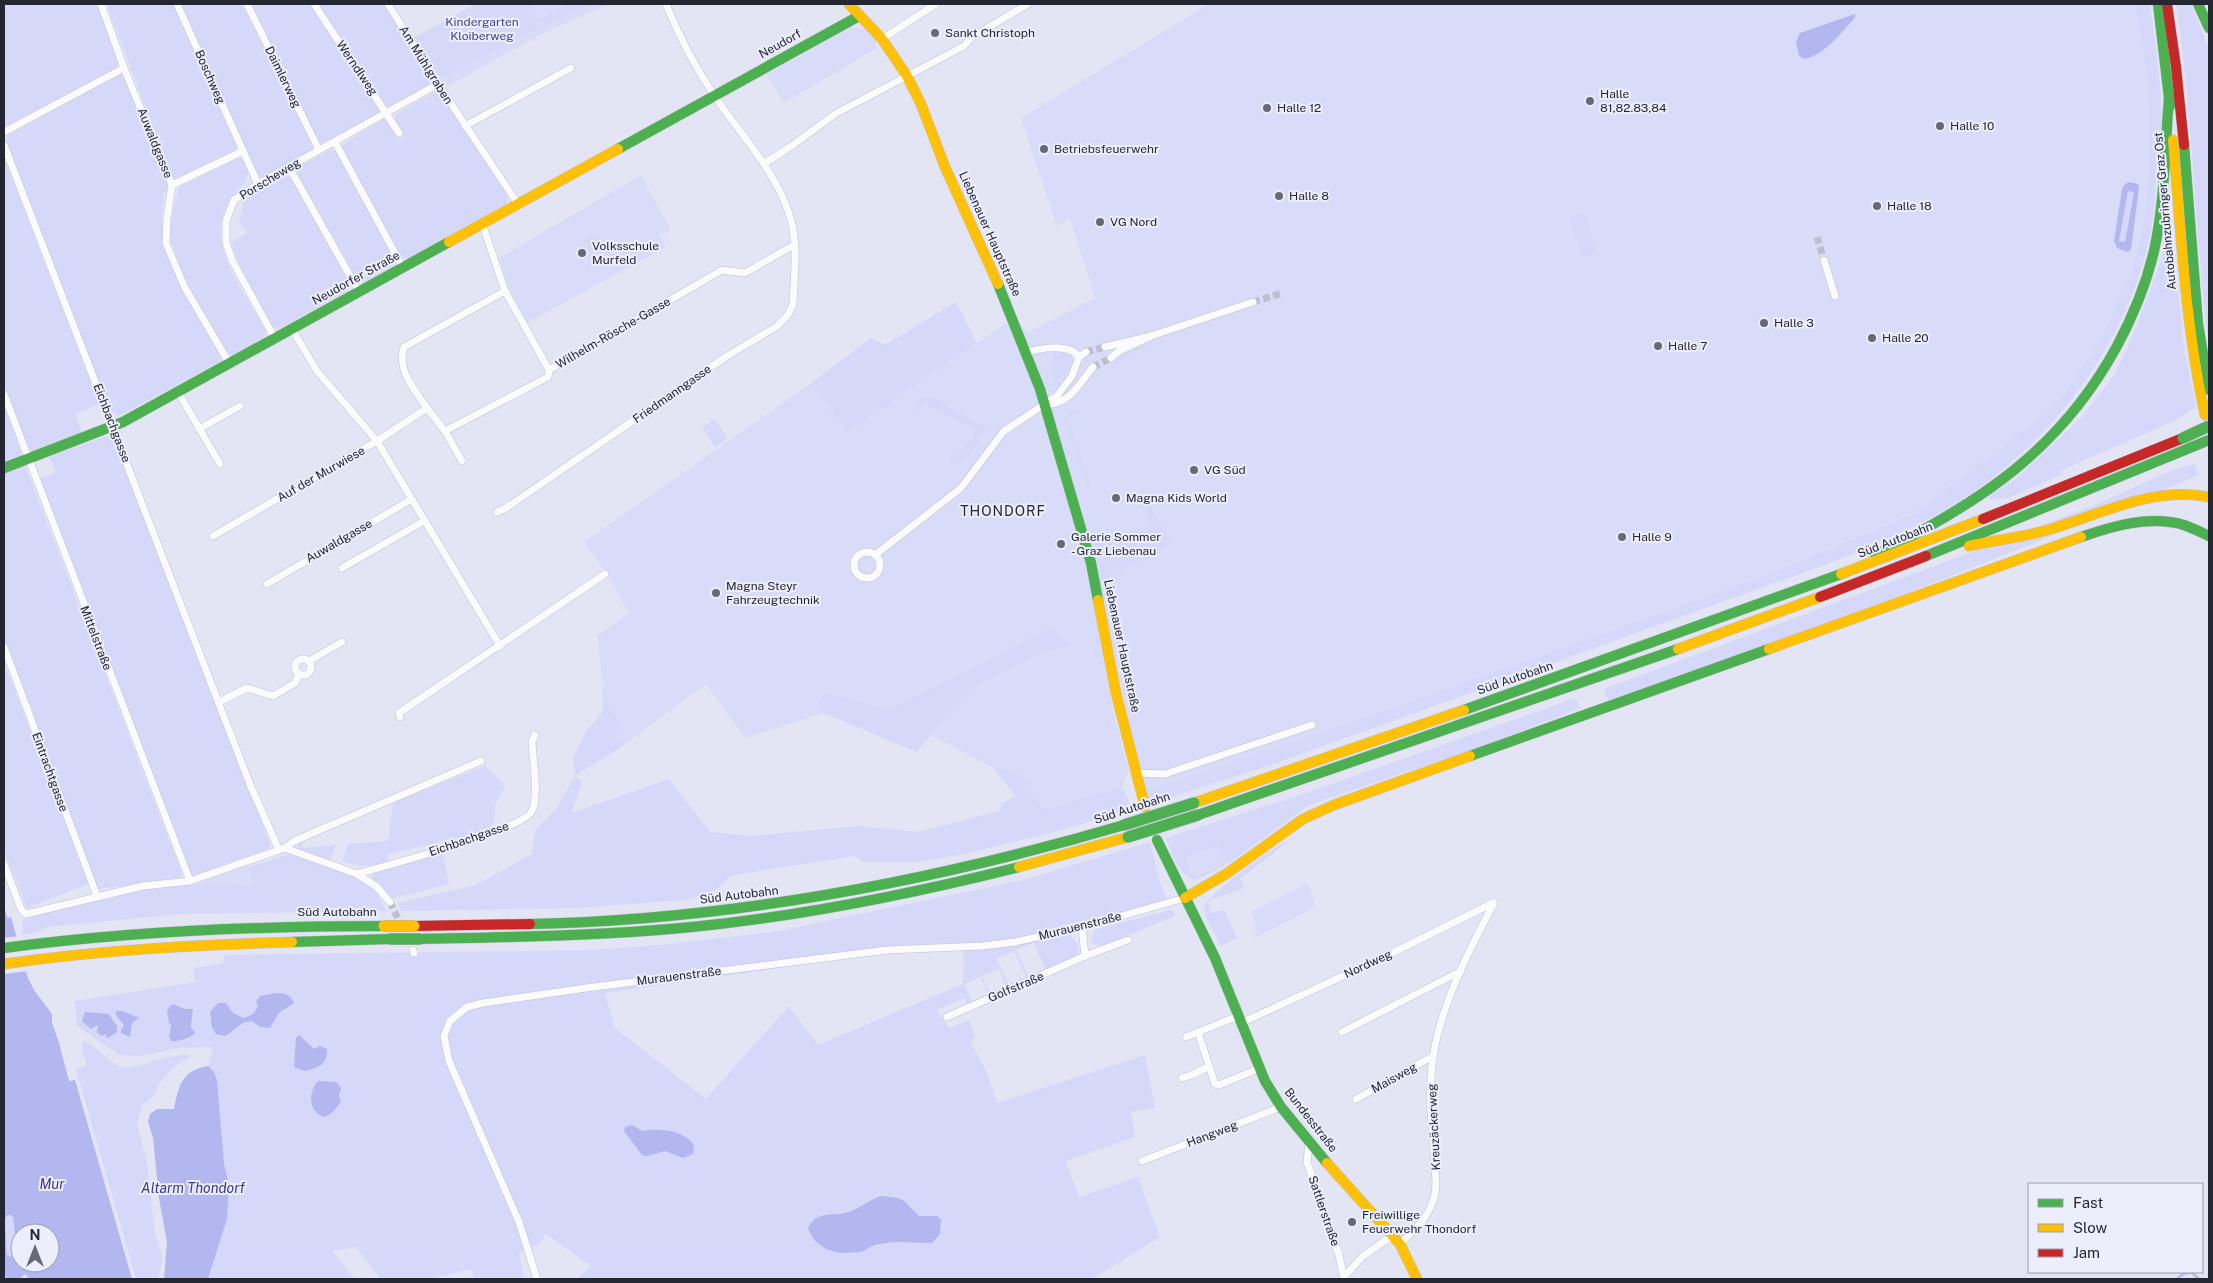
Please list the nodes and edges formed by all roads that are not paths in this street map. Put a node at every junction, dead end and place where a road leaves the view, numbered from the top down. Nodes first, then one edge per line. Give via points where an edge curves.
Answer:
1 (101, 4) edge
2 (177, 4) edge
3 (247, 4) edge
4 (314, 4) edge
5 (388, 4) edge
6 (666, 4) edge
7 (849, 4) edge
8 (936, 4) edge
9 (1028, 4) edge
10 (2158, 4) edge
11 (2167, 4) edge
12 (2198, 4) edge
13 (859, 16) junction
14 (2209, 28) edge
15 (882, 39) junction
16 (124, 68) junction
17 (571, 68) dead end
18 (907, 76) junction
19 (438, 84) junction
20 (715, 96) junction
21 (2169, 97) junction
22 (387, 113) junction
23 (465, 126) junction
24 (4, 132) edge
25 (399, 133) dead end
26 (335, 142) junction
27 (4, 145) edge
28 (319, 150) junction
29 (243, 152) junction
30 (765, 163) junction
31 (289, 167) junction
32 (258, 184) junction
33 (172, 185) junction
34 (518, 204) junction
35 (482, 224) junction
36 (794, 245) junction
37 (1824, 260) tunnel mouth
38 (403, 268) junction
39 (505, 291) junction
40 (359, 292) junction
41 (1834, 296) dead end
42 (1253, 302) tunnel mouth
43 (292, 330) junction
44 (1151, 336) junction
45 (275, 339) junction
46 (1105, 347) tunnel mouth
47 (1086, 352) tunnel mouth
48 (1026, 353) junction
49 (1079, 357) junction
50 (1111, 358) tunnel mouth
51 (229, 363) junction
52 (1093, 367) tunnel mouth
53 (550, 370) junction
54 (2209, 390) edge
55 (178, 392) junction
56 (4, 394) edge
57 (1045, 405) junction
58 (240, 406) dead end
59 (427, 408) junction
60 (2205, 415) dead end
61 (2209, 426) edge
62 (113, 427) junction
63 (199, 429) junction
64 (446, 431) junction
65 (2209, 440) edge
66 (377, 441) junction
67 (27, 459) junction
68 (462, 461) dead end
69 (220, 464) dead end
70 (4, 468) edge
71 (2209, 496) edge
72 (412, 499) junction
73 (497, 512) dead end
74 (424, 521) junction
75 (214, 536) dead end
76 (2209, 536) edge
77 (1939, 552) junction
78 (875, 555) dead end
79 (342, 568) dead end
80 (605, 574) dead end
81 (1847, 574) junction
82 (267, 584) dead end
83 (342, 642) dead end
84 (500, 646) junction
85 (4, 647) edge
86 (309, 661) junction
87 (299, 674) junction
88 (219, 702) junction
89 (400, 717) dead end
90 (1312, 725) dead end
91 (535, 735) dead end
92 (482, 761) dead end
93 (1136, 773) junction
94 (1144, 807) dead end
95 (1157, 840) dead end
96 (282, 849) junction
97 (4, 864) edge
98 (357, 874) junction
99 (190, 881) junction
100 (96, 896) junction
101 (1185, 898) junction
102 (390, 902) tunnel mouth
103 (1494, 903) joint
104 (1082, 927) junction
105 (1128, 940) dead end
106 (4, 948) edge
107 (1085, 956) junction
108 (4, 964) edge
109 (1461, 971) junction
110 (947, 1017) dead end
111 (1240, 1019) junction
112 (1198, 1032) junction
113 (1342, 1032) dead end
114 (1186, 1037) dead end
115 (1433, 1056) junction
116 (1208, 1067) junction
117 (1260, 1068) junction
118 (1182, 1078) dead end
119 (1356, 1099) dead end
120 (1281, 1107) junction
121 (1309, 1143) junction
122 (1142, 1162) dead end
123 (1396, 1240) junction
124 (1344, 1278) edge
125 (537, 1279) edge
126 (1417, 1279) edge

1 - 16 street, Auwaldgasse
2 - 29 street, Boschweg
3 - 28 street, Daimlerweg
4 - 22 street, Werndlweg
5 - 19 street, Am Mühlgraben
6 - 20 street
7 - 13 main road, Liebenauer Hauptstraße
8 - 15 street
9 - 18 street via 972,37 964,46
10 - 21 main road, Autobahnzubringer Graz Ost
11 - 54 main road, Autobahnzubringer Graz Ost via 2182,134 2196,310
12 - 14 main road
13 - 15 main road, Liebenauer Hauptstraße
13 - 20 main road, Neudorf
15 - 18 main road, Liebenauer Hauptstraße
16 - 24 street
16 - 33 street, Auwaldgasse
17 - 23 street
18 - 30 street via 834,114
18 - 48 main road, Liebenauer Hauptstraße
19 - 22 street, Porscheweg
19 - 23 street, Am Mühlgraben
20 - 30 street
20 - 34 main road, Neudorfer Straße
21 - 60 main road, Autobahnzubringer Graz Ost via 2187,311 2194,371
21 - 81 main road via 2163,194 2148,273 2123,336 2083,400 2056,433 2009,475 1940,521 1866,559
22 - 25 street, Werndlweg
22 - 26 street, Porscheweg
23 - 34 street, Am Mühlgraben
26 - 28 street, Porscheweg
26 - 38 street
27 - 62 street, Eichbachgasse
28 - 31 street, Porscheweg
29 - 32 street, Boschweg
29 - 33 street
30 - 36 street via 783,196 792,222
31 - 32 street, Porscheweg
31 - 40 street
32 - 45 street, Porscheweg via 234,200 226,222 226,243
33 - 51 street, Auwaldgasse via 166,243 184,286
34 - 35 main road, Neudorfer Straße
35 - 38 main road, Neudorfer Straße
35 - 39 street, Wilhelm-Rösche-Gasse
36 - 53 street, Wilhelm-Rösche-Gasse via 744,273 722,270
36 - 73 street, Friedmanngasse via 793,304 788,315 776,327 727,356 602,444
37 - 41 street
38 - 40 main road, Neudorfer Straße
39 - 53 street, Wilhelm-Rösche-Gasse
39 - 59 street via 404,347 404,373
40 - 43 main road, Neudorfer Straße
42 - 44 street
43 - 45 main road, Neudorfer Straße
43 - 66 street via 317,371
44 - 46 street
44 - 50 street
45 - 51 main road, Neudorfer Straße
47 - 49 street
48 - 49 street via 1050,347 1075,352
48 - 57 main road, Liebenauer Hauptstraße
49 - 57 street via 1066,386
51 - 55 main road, Neudorfer Straße
52 - 57 street via 1070,397 1060,403
53 - 64 street via 548,377
55 - 62 main road, Neudorfer Straße
55 - 63 street
56 - 67 street, Mittelstraße
57 - 78 street via 1001,434 958,491
57 - 93 main road, Liebenauer Hauptstraße via 1091,563 1116,693
58 - 63 street
59 - 64 street
59 - 66 street, Auf der Murwiese
61 - 81 main road, Süd Autobahn, bridge via 2042,498
62 - 67 main road, Neudorfer Straße
62 - 88 street, Eichbachgasse
63 - 69 street
64 - 68 street
65 - 77 main road, Süd Autobahn
66 - 72 street
66 - 75 street, Auf der Murwiese
67 - 70 main road, Neudorfer Straße
67 - 99 street, Mittelstraße
71 - 77 main road via 2180,492 2160,494 2050,530
72 - 74 street
72 - 82 street, Auwaldgasse
74 - 79 street, Auwaldgasse
74 - 84 street
76 - 101 main road via 2163,522 2123,523 1979,573 1334,805 1303,819 1226,874
77 - 108 main road, Süd Autobahn, bridge via 1676,649 1198,815 1032,865 859,904 667,930 568,936 161,946
80 - 84 street
81 - 106 main road, Süd Autobahn, bridge via 1544,683 1194,803 1063,844 956,871 794,901 648,918 507,925 301,926 157,931
83 - 86 street
84 - 89 street via 399,713
85 - 100 street, Eintrachtgasse
86 - 87 street via 310,670
86 - 87 street via 301,659 296,662 295,670
87 - 88 street via 295,683 273,696 247,688
88 - 96 street, Eichbachgasse via 252,787
90 - 93 street via 1165,774
91 - 98 street, Eichbachgasse via 532,742 535,796 532,811 526,818 494,833
92 - 96 street
93 - 94 main road, Liebenauer Hauptstraße
95 - 101 main road
96 - 98 street
96 - 99 street
97 - 100 street via 20,909 26,914
98 - 102 street
99 - 100 street
101 - 104 street, Murauenstraße
101 - 111 main road, Bundesstraße via 1216,958
103 - 109 street, Kreuzäckerweg
103 - 111 street, Nordweg via 1378,960
104 - 107 street
104 - 125 street, Murauenstraße via 1015,942 879,951 586,988 467,1007 450,1021 444,1046 519,1222
105 - 107 street, Golfstraße
107 - 110 street, Golfstraße
109 - 113 street
109 - 115 street, Kreuzäckerweg
111 - 112 street, Nordweg
111 - 117 main road, Bundesstraße
112 - 114 street, Nordweg
112 - 116 street
115 - 119 street, Maisweg
115 - 123 street, Kreuzäckerweg via 1430,1099 1436,1191 1425,1219
116 - 117 street via 1214,1084 1219,1085
116 - 118 street
117 - 120 main road, Bundesstraße
120 - 121 main road, Bundesstraße
120 - 122 street, Hangweg
121 - 123 main road, Bundesstraße
121 - 124 street, Sattlerstraße via 1307,1162
123 - 124 street, Kreuzäckerweg via 1363,1256
123 - 126 main road, Bundesstraße

